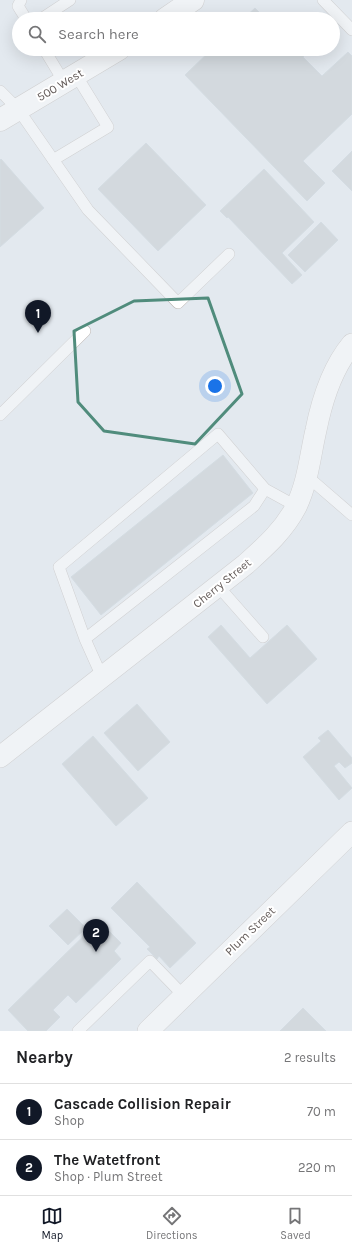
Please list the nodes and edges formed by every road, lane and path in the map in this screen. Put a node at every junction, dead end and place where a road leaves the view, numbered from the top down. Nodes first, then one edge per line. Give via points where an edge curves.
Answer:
1 (21, 0) edge
2 (70, 0) edge
3 (193, 0) edge
4 (323, 0) edge
5 (22, 12) edge
6 (52, 12) edge
7 (175, 12) edge
8 (335, 12) edge
9 (340, 18) edge
10 (352, 30) edge
11 (50, 56) edge
12 (107, 56) edge
13 (70, 78) junction
14 (0, 91) edge
15 (18, 109) junction
16 (0, 120) edge
17 (53, 160) junction
18 (229, 254) dead end
19 (85, 330) dead end
20 (352, 344) edge
21 (0, 415) edge
22 (308, 477) junction
23 (265, 489) junction
24 (296, 506) junction
25 (352, 515) edge
26 (218, 586) junction
27 (263, 637) dead end
28 (85, 639) junction
29 (102, 677) junction
30 (0, 757) edge
31 (352, 832) edge
32 (184, 996) junction
33 (78, 1031) edge
34 (148, 1031) edge

1 - 5 lane via 18,6
2 - 6 lane
3 - 7 main road
4 - 8 lane
9 - 10 lane
11 - 13 lane
12 - 13 main road, 500 West
13 - 15 main road, 500 West
13 - 17 lane via 108,127
14 - 15 lane
15 - 16 main road, 500 West
15 - 17 lane
17 - 18 lane via 88,210 178,304
19 - 21 lane
20 - 22 street, Cherry Street via 345,352 328,386 316,429
22 - 24 street, Cherry Street
22 - 25 lane
23 - 24 lane
23 - 28 lane via 254,506
23 - 28 lane via 218,434 65,561 59,567
24 - 26 street, Cherry Street via 274,538
26 - 27 lane
26 - 29 street, Cherry Street
28 - 29 lane
29 - 30 street, Cherry Street
31 - 32 street, Plum Street
32 - 33 lane via 150,961
32 - 34 street, Plum Street

